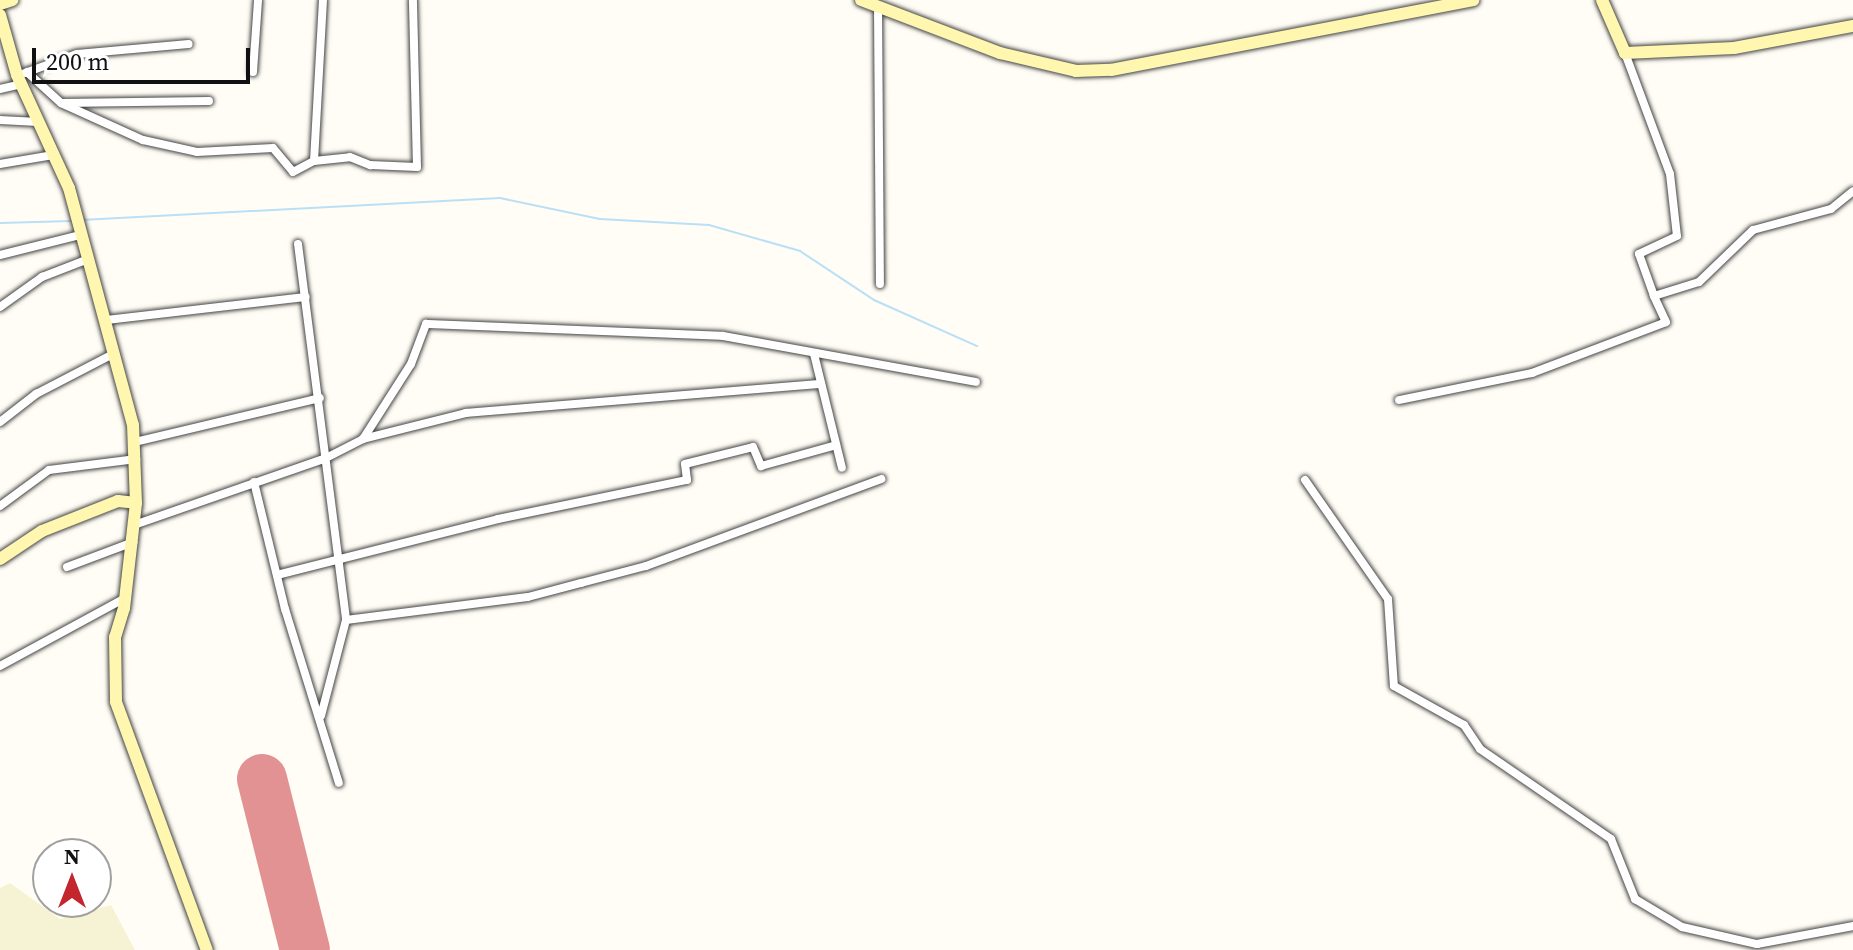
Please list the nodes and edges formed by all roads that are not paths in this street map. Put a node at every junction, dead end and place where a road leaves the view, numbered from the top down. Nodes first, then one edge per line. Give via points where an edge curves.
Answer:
1 (12, 0) edge
2 (258, 0) edge
3 (323, 0) edge
4 (413, 0) edge
5 (861, 0) edge
6 (1473, 0) edge
7 (1602, 0) edge
8 (0, 4) edge
9 (878, 7) junction
10 (0, 15) edge
11 (1853, 26) edge
12 (189, 44) dead end
13 (1625, 53) junction
14 (253, 72) dead end
15 (22, 77) junction
16 (0, 89) edge
17 (209, 101) dead end
18 (61, 103) junction
19 (0, 120) edge
20 (38, 122) junction
21 (53, 155) junction
22 (314, 161) junction
23 (0, 164) edge
24 (1853, 191) edge
25 (80, 235) junction
26 (298, 244) dead end
27 (0, 255) edge
28 (86, 260) junction
29 (880, 284) dead end
30 (1654, 296) junction
31 (306, 297) junction
32 (0, 307) edge
33 (106, 320) junction
34 (115, 353) junction
35 (814, 354) junction
36 (976, 382) dead end
37 (818, 384) junction
38 (320, 398) junction
39 (1399, 400) dead end
40 (0, 422) edge
41 (363, 439) junction
42 (135, 442) junction
43 (836, 445) junction
44 (137, 459) junction
45 (324, 459) junction
46 (842, 468) dead end
47 (881, 479) dead end
48 (1305, 480) dead end
49 (254, 482) junction
50 (136, 503) junction
51 (0, 506) edge
52 (134, 525) junction
53 (133, 542) junction
54 (0, 559) edge
55 (338, 561) junction
56 (67, 567) dead end
57 (277, 575) junction
58 (125, 598) junction
59 (346, 620) junction
60 (0, 666) edge
61 (321, 716) junction
62 (339, 783) dead end
63 (1853, 926) edge
64 (207, 950) edge

1 - 8 street
2 - 14 street
3 - 22 street
4 - 22 street via 417,167 370,165 350,157
5 - 9 street
6 - 9 street via 1076,71 1000,53
7 - 13 street
9 - 29 street
10 - 15 street
11 - 13 street via 1734,48
12 - 15 street via 77,54
13 - 30 street via 1670,174 1677,236 1639,254
15 - 16 street
15 - 18 street
15 - 20 street
17 - 18 street
18 - 22 street via 143,140 197,152 273,148 293,172
19 - 20 street
20 - 21 street
21 - 23 street
21 - 25 street via 69,188
24 - 30 street via 1831,209 1753,230 1699,282
25 - 27 street
25 - 28 street
26 - 31 street
28 - 32 street via 42,277
28 - 33 street
30 - 39 street via 1666,322 1532,373
31 - 33 street
31 - 38 street
33 - 34 street
34 - 40 street via 36,394
34 - 42 street
35 - 36 street
35 - 37 street
35 - 41 street via 723,336 426,324 411,364
37 - 41 street via 490,410
37 - 43 street
38 - 42 street
38 - 45 street
41 - 45 street
42 - 44 street
43 - 46 street
43 - 55 street via 761,466 753,447 685,464 687,480 498,519
44 - 50 street
44 - 51 street via 49,470
45 - 49 street
45 - 55 street
47 - 59 street via 646,566 528,597
48 - 63 street via 1388,599 1394,686 1464,725 1480,749 1611,839 1635,899 1682,927 1757,944
49 - 52 street
49 - 57 street
50 - 52 street
50 - 54 street via 118,501 42,531
52 - 53 street
53 - 56 street
53 - 58 street
55 - 57 street
55 - 59 street
57 - 61 street
58 - 60 street
58 - 64 street via 115,637 116,702
59 - 61 street
61 - 62 street

